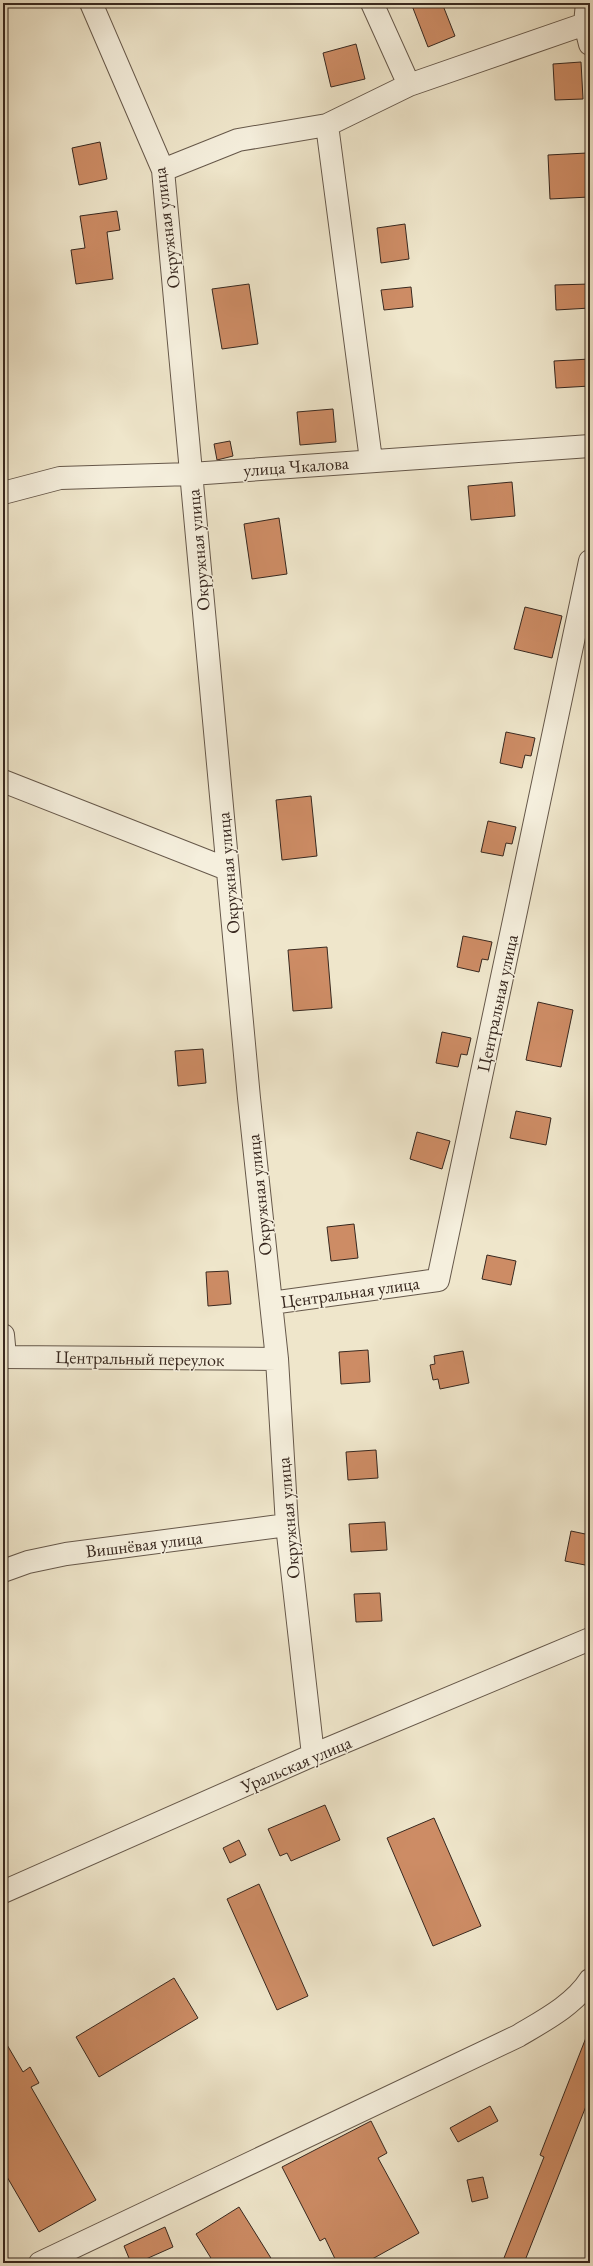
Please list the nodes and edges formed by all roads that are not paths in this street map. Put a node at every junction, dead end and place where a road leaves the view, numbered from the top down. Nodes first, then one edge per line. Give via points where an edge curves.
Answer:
1 (91, 3) edge
2 (372, 3) edge
3 (588, 24) edge
4 (409, 85) junction
5 (327, 125) junction
6 (163, 170) junction
7 (590, 446) edge
8 (371, 460) junction
9 (191, 474) junction
10 (3, 492) edge
11 (590, 561) edge
12 (3, 781) edge
13 (227, 869) junction
14 (271, 1303) junction
15 (4, 1349) edge
16 (277, 1359) junction
17 (287, 1525) junction
18 (3, 1571) edge
19 (590, 1639) edge
20 (314, 1756) junction
21 (3, 1892) edge
22 (590, 1980) edge
23 (40, 2263) edge

1 - 6 street, Окружная улица
2 - 4 street
3 - 4 street
4 - 5 street
5 - 6 street via 238,140
5 - 8 street
6 - 9 street, Окружная улица
7 - 8 street, улица Чкалова
8 - 9 street, улица Чкалова
9 - 10 street, улица Чкалова via 60,478
9 - 13 street, Окружная улица
11 - 14 street, Центральная улица via 438,1280
12 - 13 street
13 - 14 street, Окружная улица via 249,1106
14 - 16 street, Окружная улица
15 - 16 street, Центральный переулок
16 - 17 street, Окружная улица
17 - 18 street, Вишнёвая улица via 66,1554 28,1562
17 - 20 street, Окружная улица
19 - 20 street, Уральская улица
20 - 21 street, Уральская улица
22 - 23 street via 583,1990 555,2012 518,2036

